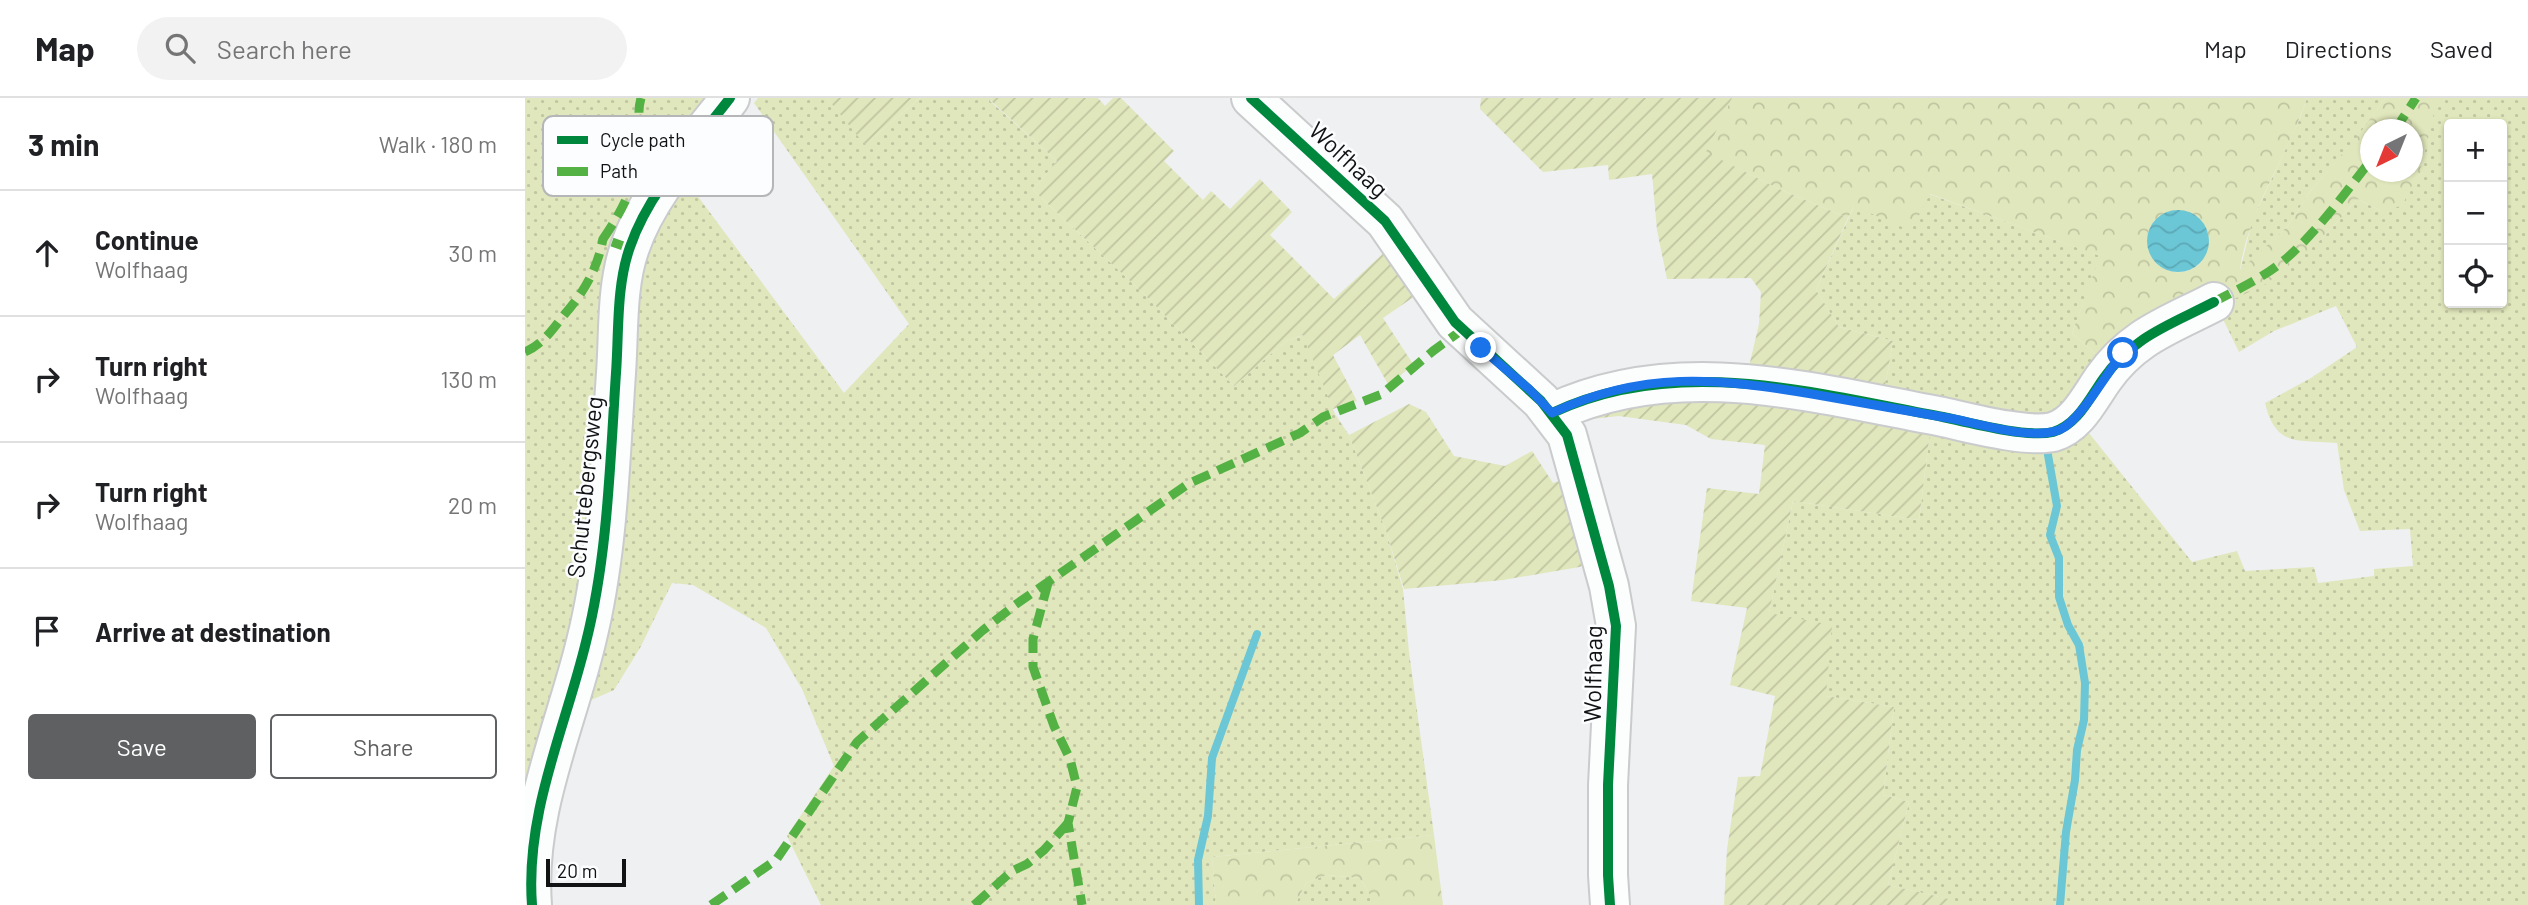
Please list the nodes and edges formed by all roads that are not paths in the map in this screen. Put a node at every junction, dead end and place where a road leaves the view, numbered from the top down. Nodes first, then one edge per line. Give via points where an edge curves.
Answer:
1 (730, 98) edge
2 (1251, 98) edge
3 (717, 116) edge
4 (658, 196) edge
5 (2214, 302) dead end
6 (1552, 413) junction
7 (532, 905) edge
8 (1610, 905) edge

1 - 3 street, Schuttebergsweg
2 - 6 street, Wolfhaag via 1385,221 1455,322
4 - 7 street, Schuttebergsweg via 629,248 593,607 537,816
5 - 6 street via 2134,345 2070,424 2048,433 1713,380 1641,385 1579,400
6 - 8 street, Wolfhaag via 1567,435 1616,626 1608,785

